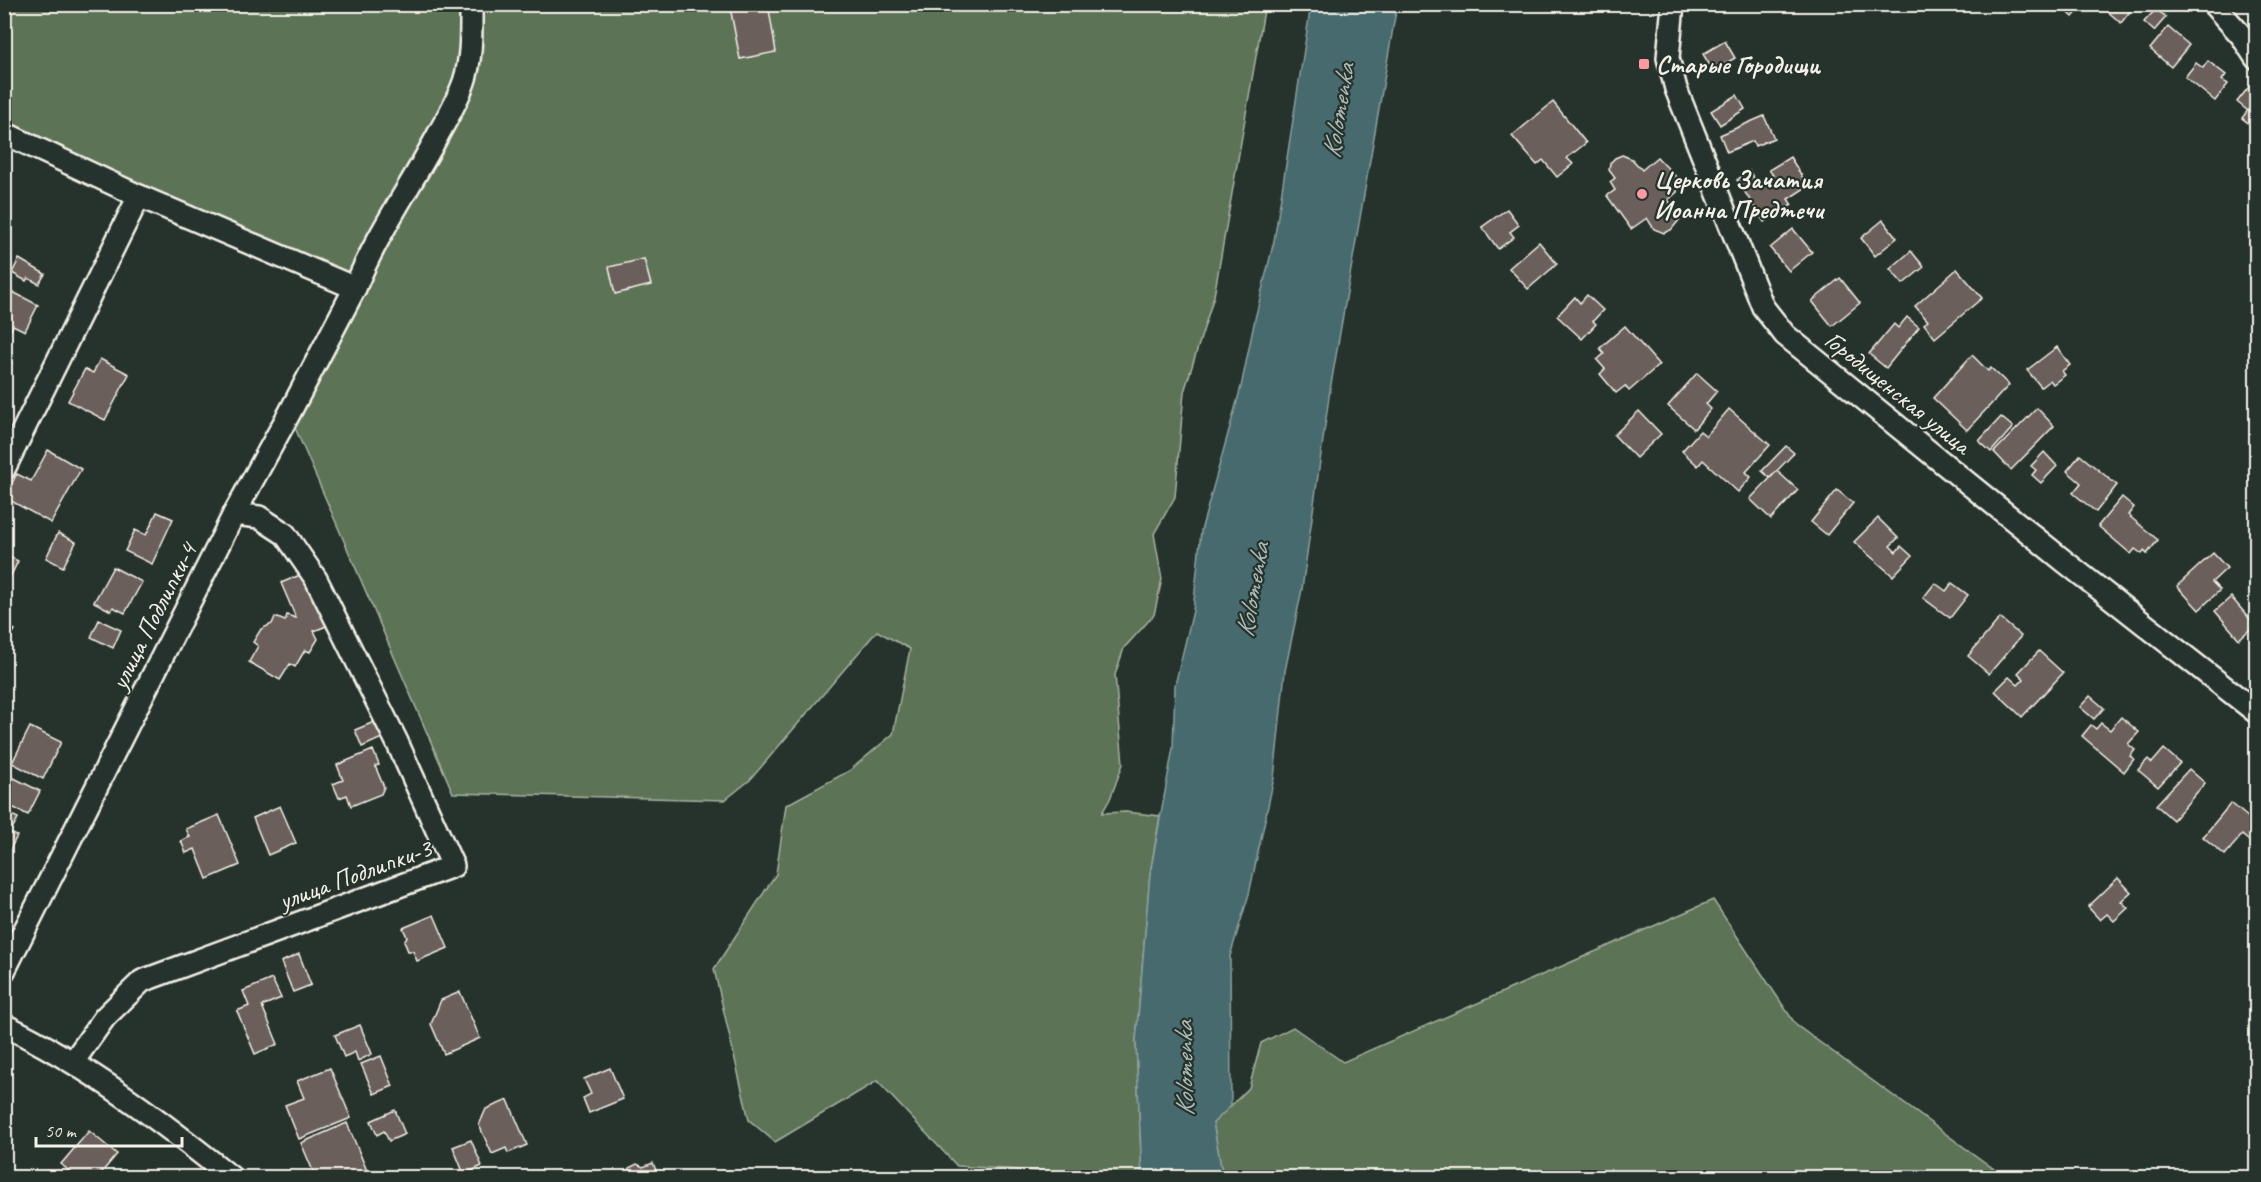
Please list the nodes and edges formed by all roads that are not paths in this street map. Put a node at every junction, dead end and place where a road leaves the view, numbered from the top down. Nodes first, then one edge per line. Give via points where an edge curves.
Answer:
1 (471, 4) edge
2 (1673, 4) edge
3 (2213, 4) edge
4 (2256, 58) edge
5 (4, 133) edge
6 (139, 196) junction
7 (355, 288) junction
8 (4, 469) edge
9 (234, 514) junction
10 (2256, 712) edge
11 (4, 971) edge
12 (4, 1025) edge
13 (73, 1062) junction
14 (232, 1178) edge

1 - 7 street, улица Подлипки-4 via 465,81
2 - 10 street, Городищенская улица via 1668,58 1676,89 1763,307 1785,335
3 - 4 street
5 - 6 street
6 - 7 street
6 - 8 street
7 - 9 street, улица Подлипки-4
9 - 11 street, улица Подлипки-4
9 - 13 street, улица Подлипки-3 via 259,517 285,534 316,579 398,742 453,866 142,981 105,1017
12 - 13 street
13 - 14 street via 161,1121

